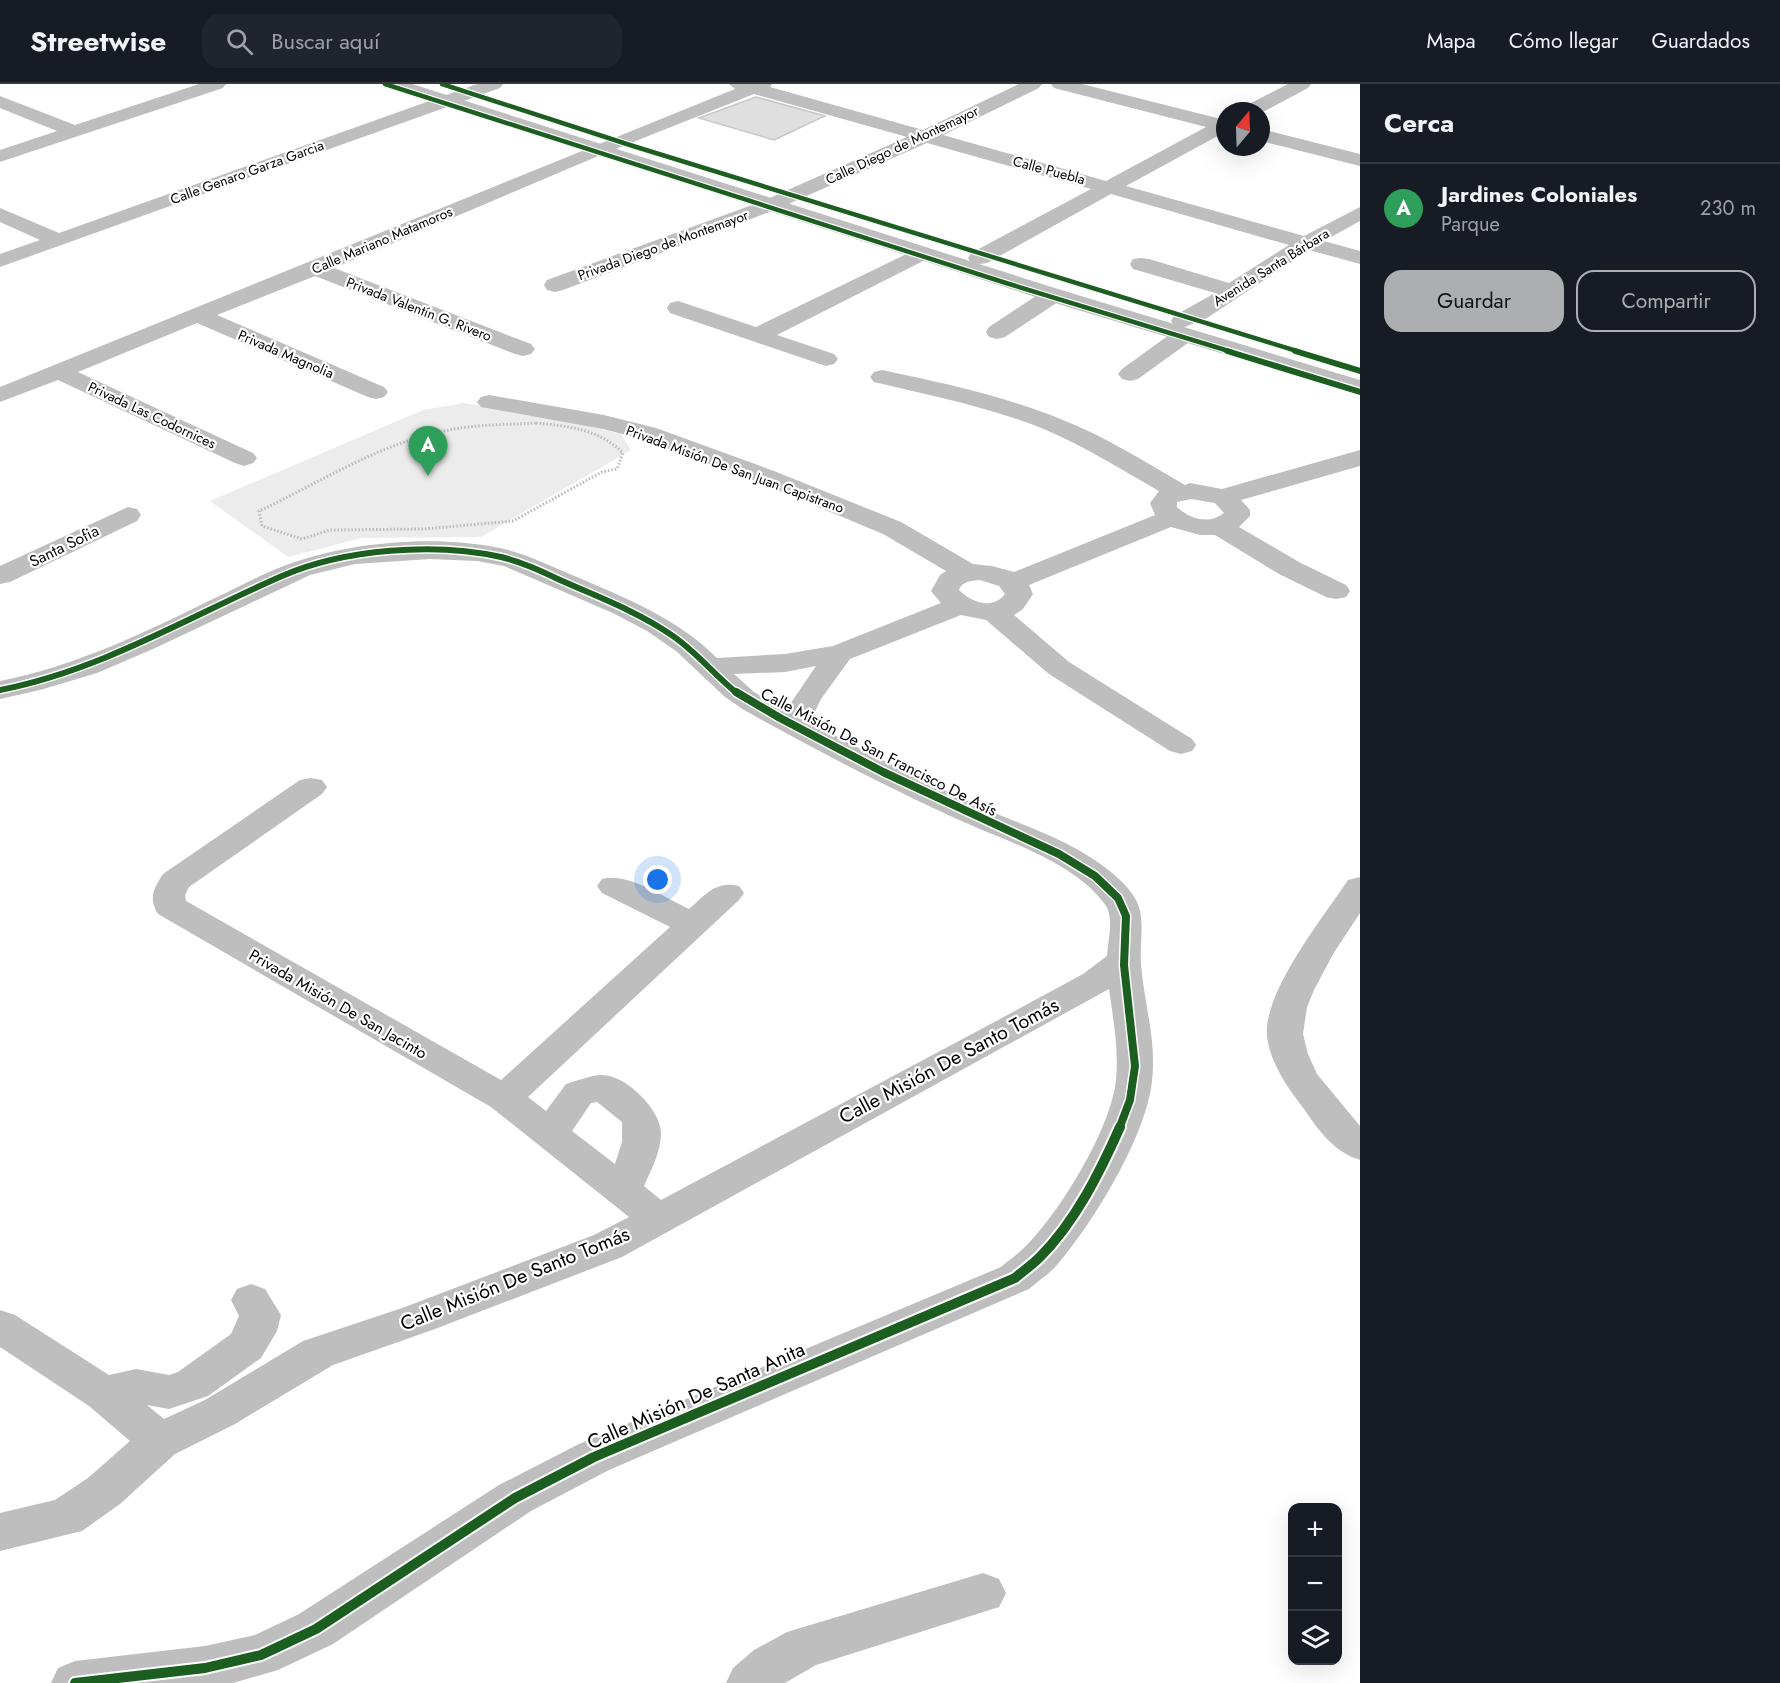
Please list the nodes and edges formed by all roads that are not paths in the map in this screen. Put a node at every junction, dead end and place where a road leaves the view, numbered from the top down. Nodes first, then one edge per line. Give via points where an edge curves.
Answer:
1 (217, 84) edge
2 (394, 84) edge
3 (429, 84) edge
4 (494, 84) edge
5 (1034, 84) edge
6 (1060, 84) edge
7 (1302, 84) edge
8 (751, 85) edge
9 (455, 98) junction
10 (0, 102) edge
11 (1268, 102) edge
12 (1216, 123) edge
13 (1216, 129) edge
14 (74, 131) junction
15 (924, 136) junction
16 (1270, 137) edge
17 (604, 147) junction
18 (0, 156) edge
19 (1360, 160) edge
20 (1109, 186) junction
21 (778, 201) junction
22 (1360, 213) edge
23 (0, 214) edge
24 (58, 240) junction
25 (1306, 243) junction
26 (921, 253) junction
27 (979, 258) junction
28 (1360, 258) edge
29 (0, 261) edge
30 (1140, 264) dead end
31 (315, 268) junction
32 (555, 285) dead end
33 (1232, 291) junction
34 (1053, 295) junction
35 (678, 309) dead end
36 (197, 315) junction
37 (1183, 328) junction
38 (997, 333) dead end
39 (759, 335) junction
40 (523, 349) dead end
41 (826, 359) dead end
42 (60, 372) junction
43 (1130, 374) dead end
44 (882, 377) dead end
45 (1360, 377) edge
46 (1360, 388) edge
47 (376, 392) dead end
48 (0, 394) edge
49 (489, 402) dead end
50 (244, 458) dead end
51 (1360, 458) edge
52 (1179, 492) junction
53 (1224, 497) junction
54 (128, 515) dead end
55 (1171, 518) junction
56 (1219, 526) junction
57 (968, 573) junction
58 (0, 576) edge
59 (1012, 582) junction
60 (1336, 591) dead end
61 (959, 606) junction
62 (992, 610) junction
63 (840, 653) junction
64 (712, 667) junction
65 (0, 690) edge
66 (793, 725) junction
67 (1181, 745) dead end
68 (311, 786) dead end
69 (614, 886) dead end
70 (1360, 887) edge
71 (728, 893) dead end
72 (693, 925) junction
73 (1124, 960) junction
74 (504, 1098) junction
75 (550, 1134) junction
76 (1360, 1146) edge
77 (623, 1190) junction
78 (659, 1219) junction
79 (251, 1300) dead end
80 (0, 1326) edge
81 (104, 1394) junction
82 (160, 1441) junction
83 (0, 1532) edge
84 (982, 1593) dead end
85 (75, 1683) edge
86 (750, 1683) edge

1 - 14 street
2 - 9 street
3 - 9 street
4 - 9 street, Calle Genaro Garza Garcia
5 - 15 street, Calle Diego de Montemayor
6 - 12 street
7 - 11 street
8 - 15 street, Calle Puebla
8 - 17 street, Calle Mariano Matamoros
9 - 17 street
9 - 24 street, Calle Genaro Garza Garcia
10 - 14 street
13 - 20 street
14 - 18 street
15 - 20 street, Calle Puebla
15 - 21 street, Calle Diego de Montemayor
16 - 19 street
17 - 21 street
17 - 31 street, Calle Mariano Matamoros
20 - 25 street, Calle Puebla
20 - 27 street
21 - 26 street
21 - 27 street
21 - 32 street, Privada Diego de Montemayor
22 - 25 street, Avenida Santa Bárbara
23 - 24 street
24 - 29 street, Calle Genaro Garza Garcia
25 - 28 street, Calle Puebla
25 - 33 street, Avenida Santa Bárbara
26 - 34 street
26 - 39 street
27 - 37 street
30 - 33 street
31 - 36 street, Calle Mariano Matamoros
31 - 40 street, Privada Valentín G. Rivero
33 - 37 street, Avenida Santa Bárbara
34 - 37 street via 1091,301
34 - 38 street
35 - 39 street
36 - 42 street, Calle Mariano Matamoros
36 - 47 street, Privada Magnolia
37 - 43 street, Avenida Santa Bárbara
37 - 45 street
37 - 46 street
39 - 41 street
42 - 48 street, Calle Mariano Matamoros
42 - 50 street, Privada Las Codornices
44 - 52 street via 931,387 1053,425
49 - 57 street, Privada Misión De San Juan Capistrano via 604,422 765,476 892,528
51 - 53 street
52 - 53 street via 1202,491
52 - 55 street via 1163,503
53 - 56 street via 1237,510 1237,516
54 - 58 street, Santa Sofia
55 - 56 street via 1189,525
55 - 59 street
56 - 60 street
57 - 59 street via 993,574
57 - 61 street via 947,583 949,599
59 - 62 street via 1018,588 1017,600 1003,609
61 - 62 street
61 - 63 street
62 - 67 street via 1059,668
63 - 64 street via 785,663
63 - 66 street via 807,698
64 - 65 street, Calle Misión De San Francisco De Asís via 660,626 545,573 506,558 417,550 331,560 300,569 65,675
64 - 66 street, Calle Misión De San Francisco De Asís via 737,695
66 - 73 street, Calle Misión De San Francisco De Asís via 1093,874 1123,906 1128,928
68 - 74 street, Privada Misión De San Jacinto via 175,882 168,895 170,906
69 - 72 street
70 - 76 street via 1304,974 1285,1024 1287,1046 1306,1087 1330,1118
71 - 72 street
72 - 74 street
73 - 78 street, Calle Misión De Santo Tomás via 1095,982 1013,1028
73 - 85 street, Calle Misión De Santa Anita via 1134,1083 1126,1112 1115,1140 1071,1216 1040,1256 1016,1278 594,1457 515,1498 316,1629 261,1655 206,1668
74 - 75 street, Privada Misión De San Jacinto
75 - 77 street, Privada Misión De San Jacinto
75 - 77 street via 579,1093 603,1088 612,1094 637,1114 643,1131
77 - 78 street, Privada Misión De San Jacinto
78 - 82 street, Calle Misión De Santo Tomás via 597,1250 318,1353 220,1412
79 - 81 street via 260,1315 246,1346 193,1384 169,1392 136,1386
80 - 81 street
81 - 82 street
82 - 83 street, Calle Misión De Santo Tomás via 104,1491 66,1517
84 - 86 street via 804,1647 771,1665

